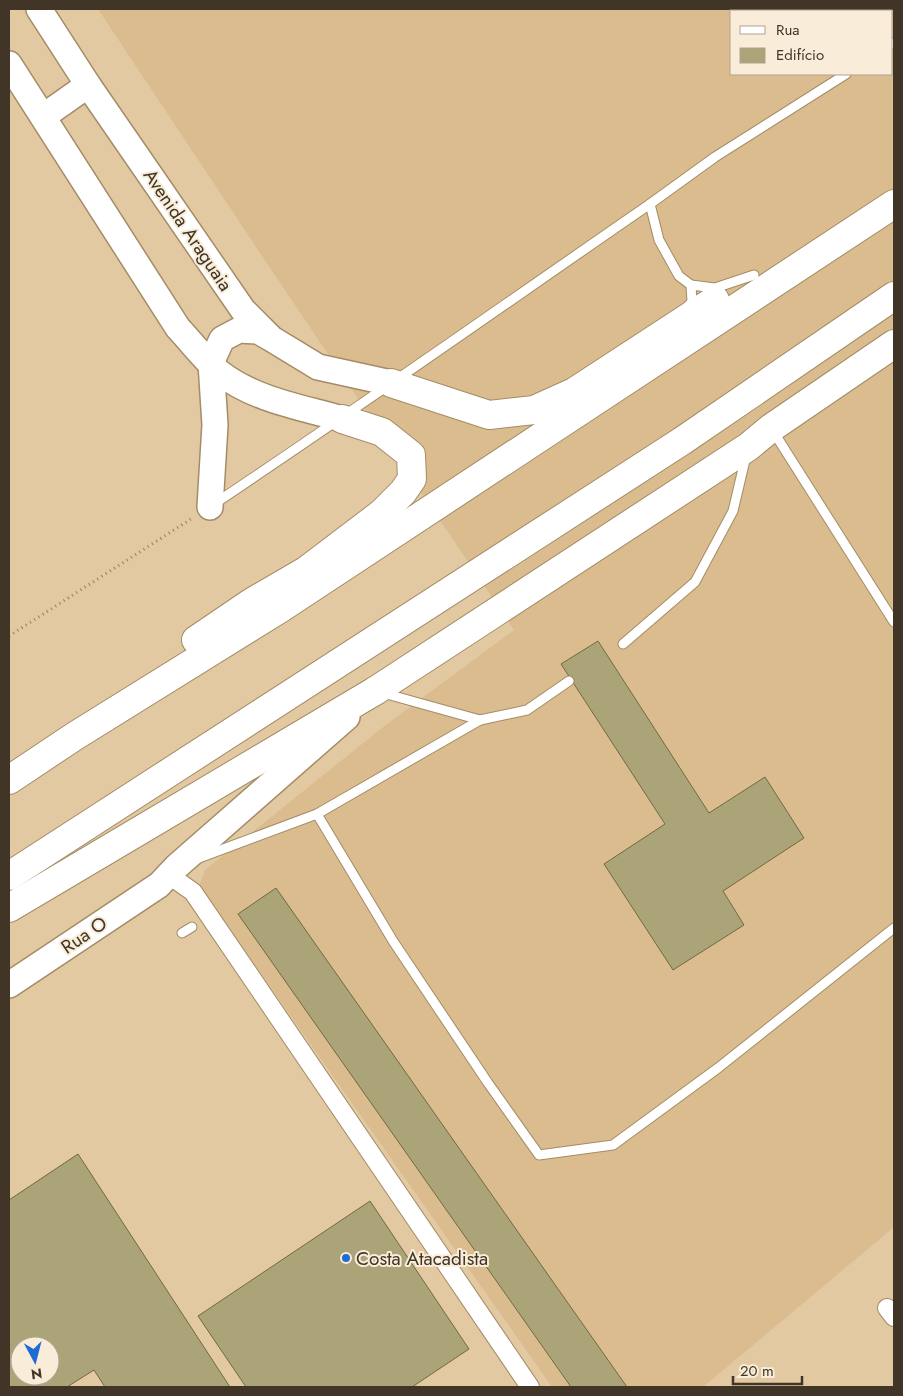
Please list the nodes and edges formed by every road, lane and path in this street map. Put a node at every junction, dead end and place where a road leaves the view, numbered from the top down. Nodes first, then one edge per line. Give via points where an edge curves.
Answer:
1 (40, 9) edge
2 (9, 64) edge
3 (844, 75) edge
4 (88, 85) junction
5 (44, 116) junction
6 (894, 189) edge
7 (650, 204) junction
8 (894, 204) edge
9 (754, 275) junction
10 (692, 286) junction
11 (894, 296) edge
12 (660, 335) junction
13 (272, 339) junction
14 (894, 344) edge
15 (211, 363) junction
16 (391, 383) junction
17 (342, 419) junction
18 (771, 428) junction
19 (748, 447) junction
20 (210, 507) junction
21 (894, 622) edge
22 (9, 636) edge
23 (623, 644) dead end
24 (570, 681) dead end
25 (375, 692) junction
26 (480, 720) junction
27 (75, 736) junction
28 (9, 780) edge
29 (317, 814) junction
30 (9, 876) edge
31 (168, 876) junction
32 (9, 908) edge
33 (192, 927) dead end
34 (894, 928) edge
35 (182, 933) dead end
36 (9, 985) edge
37 (530, 1387) edge

1 - 4 street, Avenida Araguaia
2 - 5 street
3 - 7 lane via 715,157
4 - 5 street
4 - 13 street, Avenida Araguaia via 243,310
5 - 15 street via 178,328
6 - 9 main road via 882,192
7 - 10 lane via 659,240 679,276
7 - 16 lane
8 - 27 main road via 282,608
9 - 10 lane via 715,288
9 - 12 main road
10 - 12 lane via 692,302
11 - 30 main road via 682,441
12 - 16 main road via 574,392 534,410 489,415
13 - 15 street via 258,331 239,330 222,339
13 - 16 street, Avenida Araguaia via 318,367
14 - 18 main road
15 - 17 street via 236,384 264,397
15 - 20 street via 215,425
16 - 17 lane
17 - 20 lane
17 - 27 main road via 382,432 411,455 412,479 403,492 382,513 307,570 252,602 134,681
18 - 19 main road
18 - 21 lane
19 - 23 lane via 733,510 695,582
19 - 25 main road
20 - 22 path
24 - 26 lane via 527,710
25 - 26 lane
25 - 31 street, Rua O
25 - 32 main road
26 - 29 lane
27 - 28 main road
29 - 31 lane
29 - 34 lane via 393,941 539,1154 613,1146 718,1068
31 - 36 street, Rua O
31 - 37 street via 194,892
33 - 35 lane

